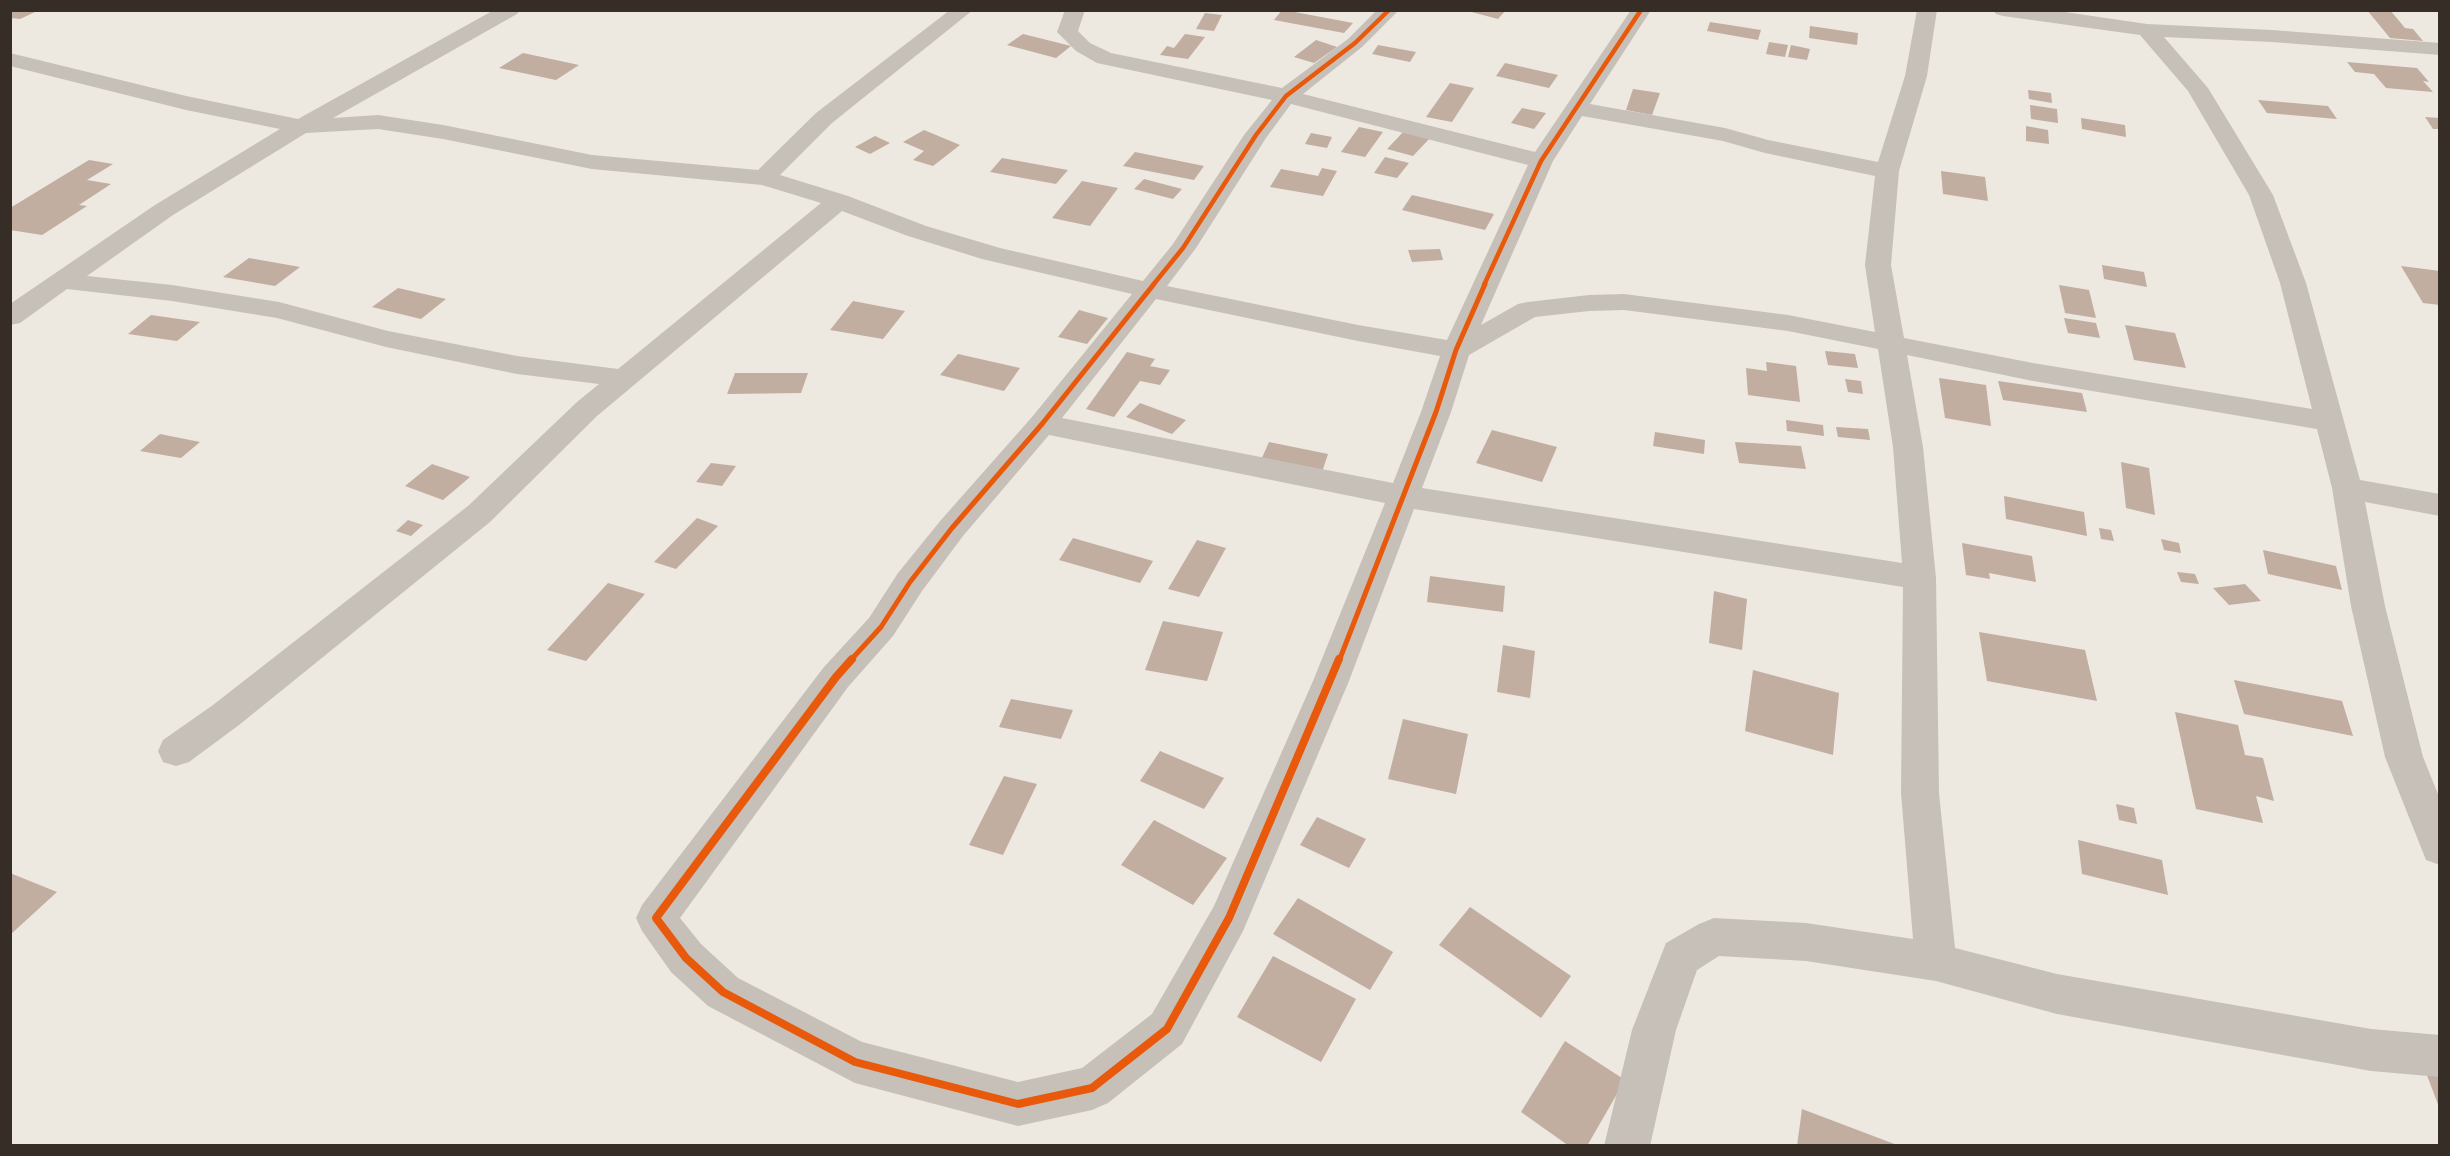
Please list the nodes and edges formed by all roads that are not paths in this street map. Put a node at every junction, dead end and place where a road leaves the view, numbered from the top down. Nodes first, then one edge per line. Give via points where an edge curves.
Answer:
1 (510, 10) edge
2 (963, 10) edge
3 (1075, 10) edge
4 (1389, 10) edge
5 (1641, 10) edge
6 (1927, 10) edge
7 (2003, 10) edge
8 (2147, 30) junction
9 (2439, 49) edge
10 (10, 59) edge
11 (1286, 96) junction
12 (1576, 108) junction
13 (301, 126) junction
14 (1541, 161) junction
15 (1887, 171) junction
16 (764, 178) junction
17 (839, 201) junction
18 (63, 281) junction
19 (1149, 290) junction
20 (10, 317) edge
21 (1889, 344) junction
22 (1456, 350) junction
23 (622, 378) junction
24 (2330, 422) junction
25 (1042, 424) junction
26 (2348, 488) junction
27 (1403, 496) junction
28 (2439, 505) edge
29 (1920, 578) junction
30 (176, 751) dead end
31 (2439, 848) edge
32 (1936, 962) junction
33 (2439, 1056) edge
34 (1627, 1146) edge

1 - 13 street
2 - 16 street via 824,118
3 - 11 street via 1067,32 1083,47 1105,58
4 - 11 street via 1355,43
5 - 12 street
6 - 15 street via 1916,76
7 - 8 street
8 - 9 street
8 - 24 street via 2197,88 2261,195 2293,283
10 - 13 street via 186,103
11 - 14 street
11 - 19 street via 1183,248
12 - 14 street
12 - 15 street via 1725,135
13 - 16 street via 378,122 592,162
13 - 18 street via 164,210
14 - 22 street
15 - 21 street via 1878,265
16 - 17 street
17 - 19 street via 991,254
17 - 23 street
18 - 20 street
18 - 23 street via 279,310 386,339 517,365
19 - 22 street
19 - 25 street
21 - 22 street via 1788,323 1624,302 1528,310
21 - 24 street
21 - 29 street via 1908,447
22 - 27 street
23 - 30 street via 479,513
24 - 26 street
25 - 27 street
25 - 27 street via 952,528 881,627 836,677 656,918 686,958 723,992 855,1062 1018,1104 1092,1088 1167,1029 1229,918 1331,681
26 - 28 street
26 - 31 street via 2368,606 2404,756
27 - 29 street
29 - 32 street via 1920,793
32 - 33 street via 2057,994 2371,1050
32 - 34 street via 1806,942 1714,937 1680,957 1654,1030

